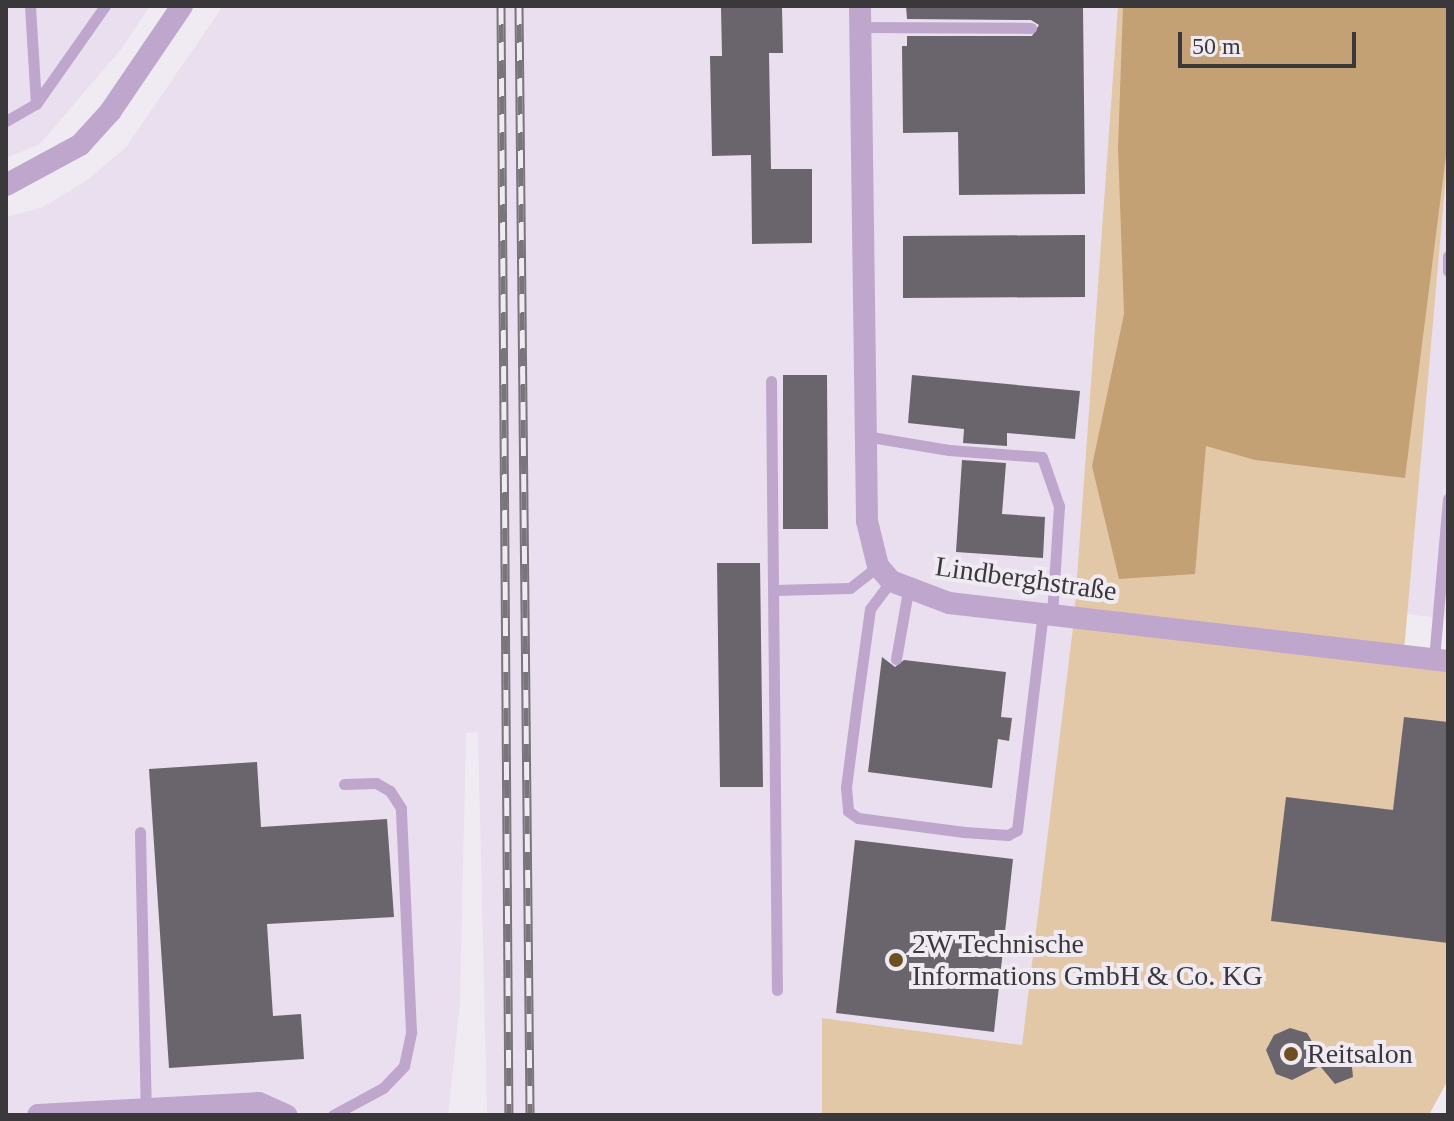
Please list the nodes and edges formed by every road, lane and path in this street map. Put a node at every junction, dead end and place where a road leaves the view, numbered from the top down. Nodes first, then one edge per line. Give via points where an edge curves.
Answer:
1 (30, 6) edge
2 (105, 6) edge
3 (182, 6) edge
4 (860, 16) edge
5 (1031, 28) dead end
6 (36, 104) junction
7 (6, 121) edge
8 (6, 185) edge
9 (1448, 256) edge
10 (1448, 271) edge
11 (771, 381) dead end
12 (865, 436) junction
13 (1448, 499) edge
14 (892, 579) junction
15 (773, 590) junction
16 (1047, 614) junction
17 (896, 659) dead end
18 (1441, 660) edge
19 (344, 784) dead end
20 (140, 832) dead end
21 (777, 990) dead end
22 (146, 1109) junction
23 (38, 1115) edge
24 (286, 1115) edge
25 (333, 1115) edge

1 - 6 lane
2 - 6 lane
3 - 8 street via 80,145
4 - 5 lane
4 - 12 street
6 - 7 lane
9 - 10 lane
11 - 15 lane
12 - 14 street via 867,521
12 - 16 lane via 949,450 1042,457 1059,506
13 - 18 lane
14 - 15 lane via 850,588
14 - 16 street, Lindberghstraße via 949,603
14 - 16 lane via 870,609 846,787 848,811 858,818 964,832 1008,835 1017,830
14 - 17 lane
15 - 21 lane
16 - 18 street, Lindberghstraße
19 - 25 lane via 376,783 390,791 401,808 411,1032 404,1066 383,1088
20 - 22 lane
22 - 23 street
22 - 24 street via 259,1103

